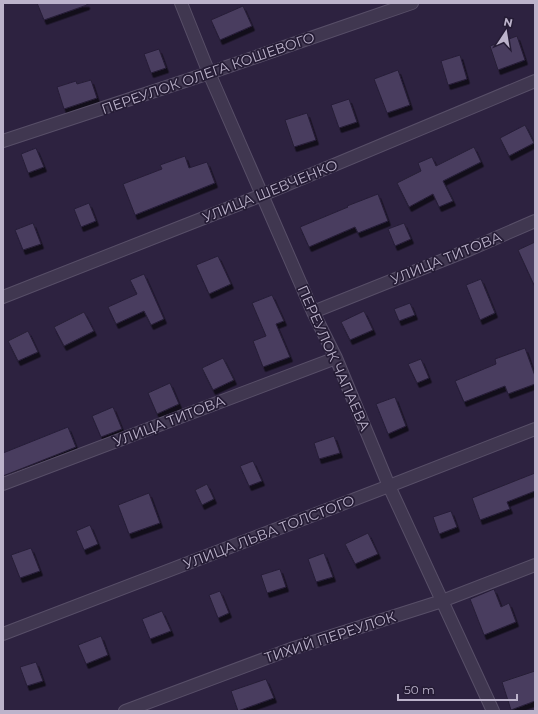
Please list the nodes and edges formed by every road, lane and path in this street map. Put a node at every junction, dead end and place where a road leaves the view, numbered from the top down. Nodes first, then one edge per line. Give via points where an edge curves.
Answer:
1 (181, 3) edge
2 (412, 3) edge
3 (209, 73) junction
4 (535, 81) edge
5 (3, 141) edge
6 (262, 195) junction
7 (535, 221) edge
8 (3, 297) edge
9 (313, 312) junction
10 (336, 358) junction
11 (535, 429) edge
12 (3, 484) edge
13 (389, 486) junction
14 (535, 565) edge
15 (442, 601) junction
16 (3, 634) edge
17 (125, 711) edge
18 (493, 711) edge

1 - 3 street, ПЕРЕУЛОК ЧАПАЕВА
2 - 3 street, ПЕРЕУЛОК ОЛЕГА КОШЕВОГО
3 - 5 street, ПЕРЕУЛОК ОЛЕГА КОШЕВОГО
3 - 6 street, ПЕРЕУЛОК ЧАПАЕВА
4 - 6 street, УЛИЦА ШЕВЧЕНКО
6 - 8 street, УЛИЦА ШЕВЧЕНКО
6 - 9 street, ПЕРЕУЛОК ЧАПАЕВА
7 - 9 street, УЛИЦА ТИТОВА
9 - 10 street, ПЕРЕУЛОК ЧАПАЕВА
10 - 12 street, УЛИЦА ТИТОВА
10 - 13 street, ПЕРЕУЛОК ЧАПАЕВА
11 - 13 street, УЛИЦА ЛЬВА ТОЛСТОГО
13 - 15 street, ПЕРЕУЛОК ЧАПАЕВА
13 - 16 street, УЛИЦА ЛЬВА ТОЛСТОГО
14 - 15 street, ТИХИЙ ПЕРЕУЛОК
15 - 17 street, ТИХИЙ ПЕРЕУЛОК via 291,649
15 - 18 street, ПЕРЕУЛОК ЧАПАЕВА

